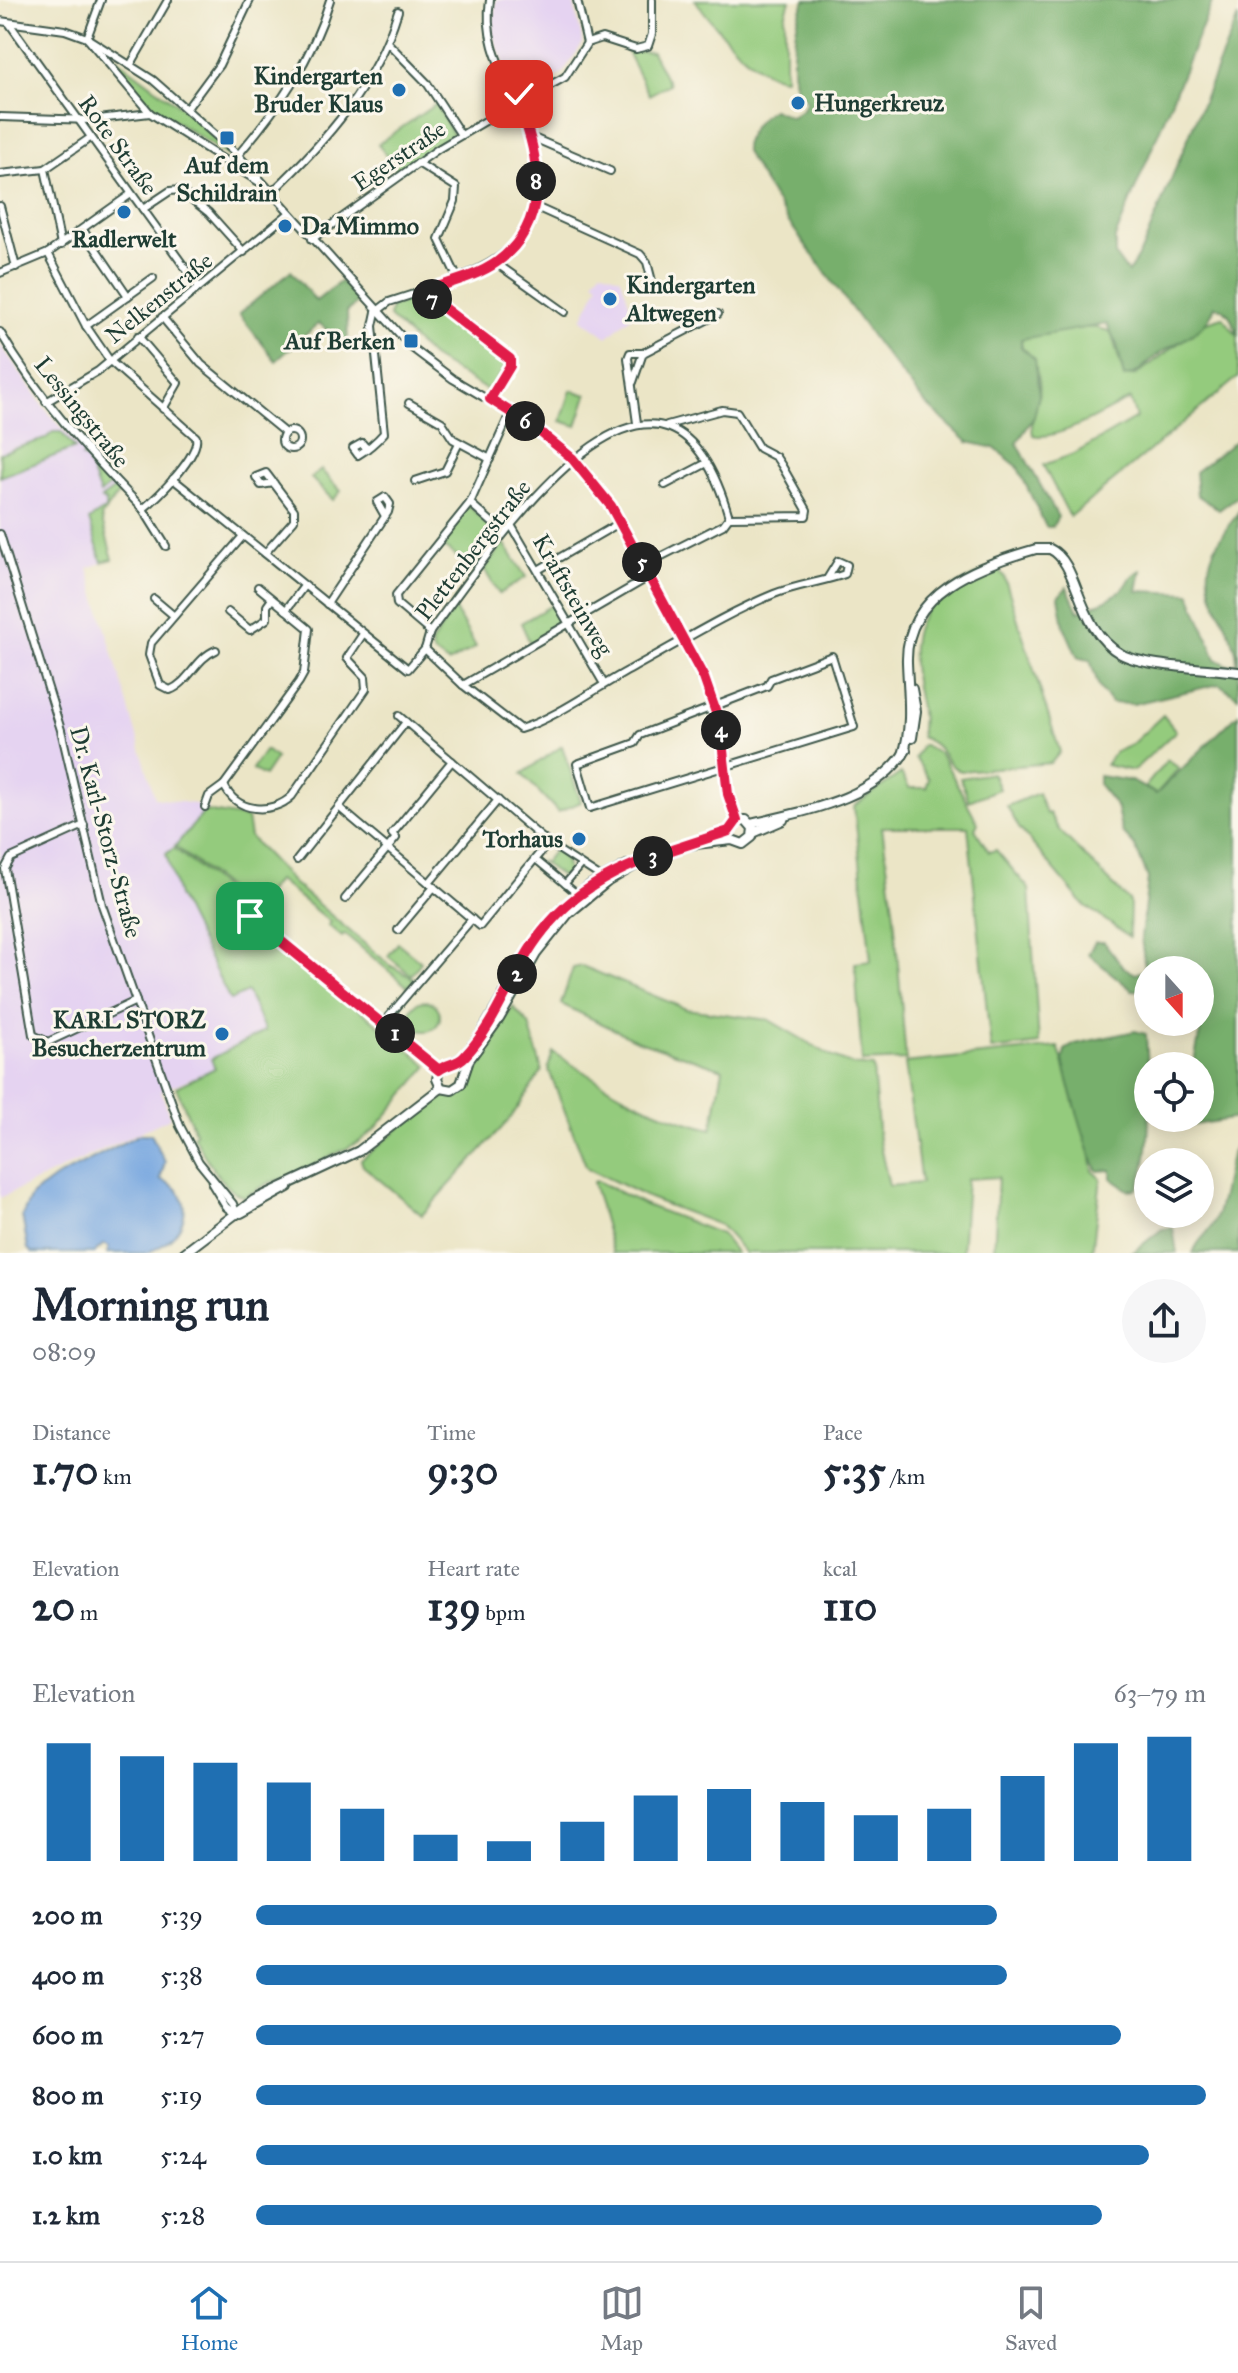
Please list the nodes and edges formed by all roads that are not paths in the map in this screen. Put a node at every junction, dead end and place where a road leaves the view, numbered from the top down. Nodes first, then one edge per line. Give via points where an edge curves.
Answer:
1 (101, 0) edge
2 (168, 0) edge
3 (250, 0) edge
4 (330, 0) edge
5 (490, 0) edge
6 (577, 0) edge
7 (652, 0) edge
8 (398, 11) dead end
9 (0, 21) edge
10 (9, 23) junction
11 (87, 38) junction
12 (388, 43) junction
13 (587, 43) junction
14 (131, 64) junction
15 (512, 94) junction
16 (525, 99) junction
17 (188, 107) junction
18 (509, 107) junction
19 (521, 111) junction
20 (150, 113) junction
21 (0, 117) edge
22 (76, 119) junction
23 (461, 135) junction
24 (529, 136) junction
25 (90, 138) junction
26 (238, 155) junction
27 (418, 163) junction
28 (45, 169) junction
29 (610, 171) dead end
30 (0, 174) edge
31 (262, 183) junction
32 (271, 193) junction
33 (131, 194) junction
34 (0, 206) edge
35 (536, 207) junction
36 (143, 209) junction
37 (288, 214) junction
38 (83, 230) junction
39 (312, 239) junction
40 (61, 245) junction
41 (244, 252) junction
42 (48, 253) junction
43 (496, 263) junction
44 (16, 267) junction
45 (0, 273) edge
46 (153, 278) dead end
47 (458, 279) junction
48 (199, 287) junction
49 (654, 289) dead end
50 (423, 292) junction
51 (128, 296) junction
52 (376, 312) junction
53 (565, 312) dead end
54 (718, 314) dead end
55 (162, 317) junction
56 (86, 326) junction
57 (0, 332) edge
58 (138, 336) junction
59 (643, 353) junction
60 (110, 361) junction
61 (633, 382) junction
62 (490, 399) junction
63 (46, 402) junction
64 (409, 403) dead end
65 (163, 409) junction
66 (511, 411) junction
67 (637, 423) junction
68 (667, 425) junction
69 (285, 433) dead end
70 (459, 443) junction
71 (367, 449) dead end
72 (572, 458) junction
73 (490, 459) junction
74 (705, 464) junction
75 (173, 479) junction
76 (415, 481) dead end
77 (274, 483) dead end
78 (665, 485) dead end
79 (470, 503) junction
80 (143, 509) junction
81 (385, 516) dead end
82 (729, 517) junction
83 (621, 522) junction
84 (511, 525) junction
85 (504, 533) junction
86 (0, 534) edge
87 (243, 536) junction
88 (166, 546) dead end
89 (265, 553) junction
90 (644, 565) junction
91 (538, 570) junction
92 (649, 577) junction
93 (827, 579) dead end
94 (304, 586) junction
95 (258, 587) dead end
96 (154, 599) dead end
97 (272, 599) junction
98 (327, 604) junction
99 (286, 610) junction
100 (228, 612) dead end
101 (173, 615) junction
102 (568, 624) junction
103 (430, 632) junction
104 (363, 634) junction
105 (684, 641) junction
106 (425, 649) junction
107 (216, 650) dead end
108 (1238, 672) edge
109 (604, 684) junction
110 (463, 685) junction
111 (714, 706) junction
112 (399, 716) dead end
113 (406, 722) junction
114 (452, 761) junction
115 (724, 766) junction
116 (224, 785) junction
117 (498, 800) junction
118 (205, 807) dead end
119 (341, 809) junction
120 (737, 820) junction
121 (84, 825) junction
122 (752, 828) junction
123 (730, 835) junction
124 (548, 843) junction
125 (388, 848) junction
126 (535, 859) junction
127 (646, 859) junction
128 (297, 860) dead end
129 (580, 866) junction
130 (599, 876) dead end
131 (565, 884) junction
132 (432, 885) junction
133 (576, 893) dead end
134 (345, 899) dead end
135 (239, 913) dead end
136 (472, 919) junction
137 (398, 930) dead end
138 (136, 1001) junction
139 (383, 1023) junction
140 (453, 1065) junction
141 (439, 1070) junction
142 (462, 1073) junction
143 (441, 1088) junction
144 (237, 1215) junction
145 (184, 1253) edge

1 - 11 street
2 - 14 street
3 - 17 street via 219,65
4 - 26 street via 303,66
5 - 15 street via 493,51
6 - 13 street
7 - 13 street via 651,40 645,48 602,38
8 - 12 street
9 - 10 street
10 - 11 street
10 - 22 street, Rote Straße
11 - 14 street
11 - 20 street
12 - 23 street via 427,83
12 - 32 street via 351,108
13 - 16 street via 565,77
14 - 17 street
15 - 16 street
15 - 18 street
16 - 19 street
17 - 26 street
18 - 19 street
18 - 23 street, Egerstraße
19 - 24 street
20 - 22 street
20 - 31 street
21 - 22 street
22 - 25 street, Rote Straße
23 - 27 street, Egerstraße
24 - 29 street
24 - 35 street
25 - 28 street
25 - 33 street, Rote Straße
26 - 31 street
27 - 39 street, Egerstraße
27 - 47 street via 456,187 439,239
28 - 30 street
28 - 40 street
31 - 32 street
32 - 37 street
33 - 36 street, Rote Straße
33 - 38 street
34 - 44 street
35 - 43 street via 516,245
35 - 49 street via 640,254
36 - 41 street via 180,190
36 - 48 street, Rote Straße
37 - 39 street
37 - 41 street, Nelkenstraße
38 - 40 street
38 - 51 street
39 - 52 street
40 - 42 street
41 - 48 street, Nelkenstraße
42 - 44 street
42 - 56 street
43 - 47 street
43 - 53 street
44 - 45 street
46 - 51 street
47 - 50 street
48 - 55 street, Nelkenstraße
50 - 52 street via 389,302
50 - 62 street via 510,359
51 - 56 street
52 - 62 street via 422,356
52 - 71 street via 384,433
54 - 59 street
55 - 58 street, Nelkenstraße
55 - 69 street via 201,364
56 - 60 street
57 - 63 street, Lessingstraße
58 - 60 street, Nelkenstraße
58 - 65 street via 178,383
59 - 61 street
59 - 61 street via 630,353 628,358
60 - 63 street, Nelkenstraße
60 - 65 street
61 - 67 street
62 - 66 street
63 - 80 street, Lessingstraße
64 - 70 street via 442,422
65 - 75 street via 196,437
66 - 72 street
66 - 73 street
67 - 68 street
67 - 72 street, Plettenbergstraße
68 - 74 street via 687,439
68 - 82 street via 722,410 737,412 759,448 776,457 807,510 806,516
70 - 73 street
70 - 76 street via 445,471
72 - 83 street
72 - 84 street, Plettenbergstraße
73 - 79 street
74 - 78 street
74 - 82 street
75 - 80 street
75 - 87 street
77 - 89 street via 294,510 294,520
79 - 85 street
79 - 103 street via 395,599
80 - 88 street, Lessingstraße
81 - 98 street
82 - 90 street via 723,525
83 - 90 street
83 - 91 street
84 - 85 street, Plettenbergstraße
84 - 91 street, Kraftsteinweg
85 - 103 street, Plettenbergstraße
86 - 121 street, Dr. Karl-Storz-Straße via 61,730
87 - 89 street
87 - 101 street
89 - 94 street
90 - 92 street
91 - 102 street, Kraftsteinweg
92 - 102 street
92 - 105 street
93 - 105 street, Plettenbergstraße via 776,594
94 - 98 street
94 - 99 street
95 - 97 street
96 - 101 street
97 - 99 street
97 - 100 street via 267,619 250,630
98 - 104 street
99 - 116 street via 309,629 304,673
101 - 107 street via 151,643 149,655 160,685 178,687
102 - 109 street, Kraftsteinweg
102 - 110 street
103 - 106 street, Plettenbergstraße
104 - 106 street via 408,669
104 - 116 street via 347,658 365,677 366,689 292,796 275,808 256,809
105 - 109 street, Plettenbergstraße
105 - 111 street
106 - 110 street, Plettenbergstraße
108 - 122 street via 1145,660 1116,650 1087,619 1064,560 1043,548 1024,553 939,592 914,622 908,672 915,724 903,755 875,782
109 - 110 street, Plettenbergstraße via 520,729
111 - 115 street
111 - 115 street via 577,764 590,808
111 - 115 street via 832,656 854,727
112 - 113 street
113 - 114 street
113 - 119 street
114 - 117 street
114 - 125 street via 392,834 396,838
115 - 120 street
116 - 118 street via 209,796
117 - 124 street
117 - 132 street
119 - 125 street
119 - 128 street
120 - 122 street
120 - 123 street
121 - 138 street, Dr. Karl-Storz-Straße via 102,905
121 - 138 street via 11,858 5,869 33,1035 48,1042
122 - 123 street via 747,843
123 - 127 street
124 - 126 street
124 - 129 street
125 - 132 street
125 - 134 street
126 - 131 street
126 - 136 street via 480,926
127 - 140 street via 606,875 562,909 530,949 480,1036
127 - 142 street via 597,888 549,936
129 - 130 street
129 - 131 street
131 - 133 street
132 - 136 street
132 - 137 street
135 - 139 street via 250,916
136 - 139 street
138 - 144 street, Dr. Karl-Storz-Straße via 180,1126
139 - 141 street
140 - 141 street
140 - 142 street
141 - 143 street
142 - 143 street via 459,1087
143 - 144 street via 359,1151 256,1199
144 - 145 street

